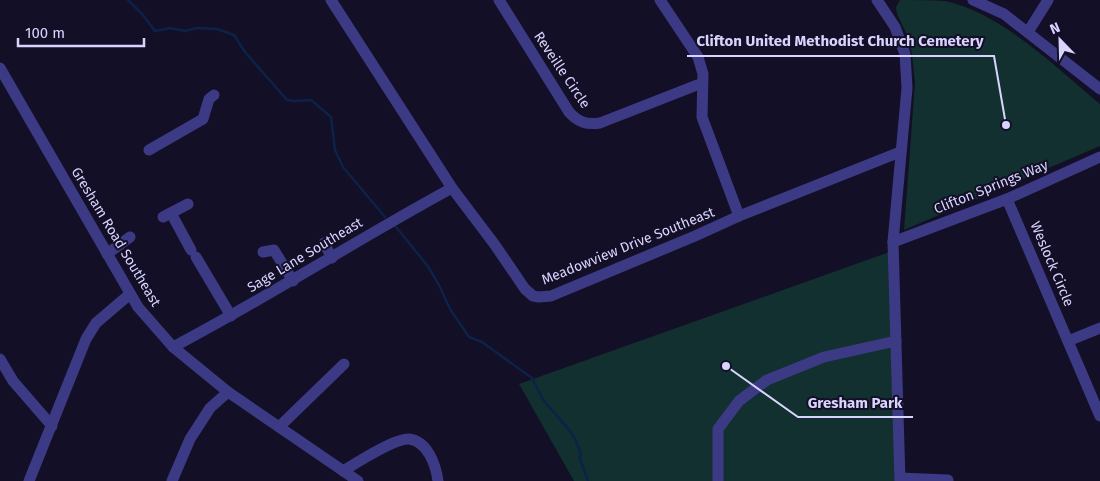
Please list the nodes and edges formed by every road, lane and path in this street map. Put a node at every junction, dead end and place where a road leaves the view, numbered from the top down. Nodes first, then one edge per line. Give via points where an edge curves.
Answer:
1 (331, 0) edge
2 (499, 0) edge
3 (660, 0) edge
4 (877, 0) edge
5 (973, 0) edge
6 (1048, 0) edge
7 (1028, 32) junction
8 (0, 68) edge
9 (702, 86) junction
10 (1100, 89) edge
11 (214, 95) dead end
12 (149, 150) dead end
13 (900, 152) junction
14 (1100, 157) edge
15 (452, 188) junction
16 (1007, 199) junction
17 (188, 204) dead end
18 (739, 216) junction
19 (130, 236) dead end
20 (892, 242) junction
21 (324, 243) dead end
22 (262, 252) dead end
23 (107, 254) junction
24 (332, 258) junction
25 (293, 281) junction
26 (130, 294) junction
27 (231, 316) junction
28 (1100, 328) edge
29 (896, 341) junction
30 (1068, 341) junction
31 (173, 347) junction
32 (0, 359) edge
33 (344, 364) dead end
34 (228, 392) junction
35 (1100, 416) edge
36 (52, 426) junction
37 (279, 427) junction
38 (343, 471) junction
39 (900, 480) edge
40 (948, 480) edge
41 (29, 481) edge
42 (172, 481) edge
43 (358, 481) edge
44 (438, 481) edge
45 (718, 481) edge

1 - 15 street, Meadowview Drive Southeast
2 - 9 street, Reveille Circle via 576,120 589,125 600,123
3 - 9 street via 698,57 703,74
4 - 13 street via 895,27 905,54 907,88
5 - 7 street via 1004,14
6 - 7 street
7 - 10 street
8 - 23 street, Gresham Road Southeast
9 - 18 street via 702,117
11 - 12 street via 209,99 203,120
13 - 18 street, Meadowview Drive Southeast
13 - 20 street
14 - 16 street, Clifton Springs Way
15 - 18 street, Meadowview Drive Southeast via 525,290 539,297 551,296
15 - 24 street, Sage Lane Southeast
16 - 20 street, Clifton Springs Way
16 - 30 street, Weslock Circle
17 - 27 street via 167,215
19 - 23 street
20 - 29 street
21 - 24 street
22 - 25 street via 274,250
23 - 26 street, Gresham Road Southeast
24 - 25 street, Sage Lane Southeast
25 - 27 street, Sage Lane Southeast
26 - 31 street, Gresham Road Southeast
26 - 36 street via 96,323 86,338
27 - 31 street, Sage Lane Southeast
28 - 30 street
29 - 39 street
29 - 45 street via 824,357 767,380 739,401 718,429
30 - 35 street, Weslock Circle
31 - 34 street, Gresham Road Southeast
32 - 36 street via 13,381
33 - 37 street
34 - 37 street, Gresham Road Southeast
34 - 42 street via 210,408 190,439
36 - 41 street
37 - 38 street, Gresham Road Southeast
38 - 43 street, Gresham Road Southeast
38 - 44 street via 396,442 409,439 420,444 431,456
39 - 40 street

